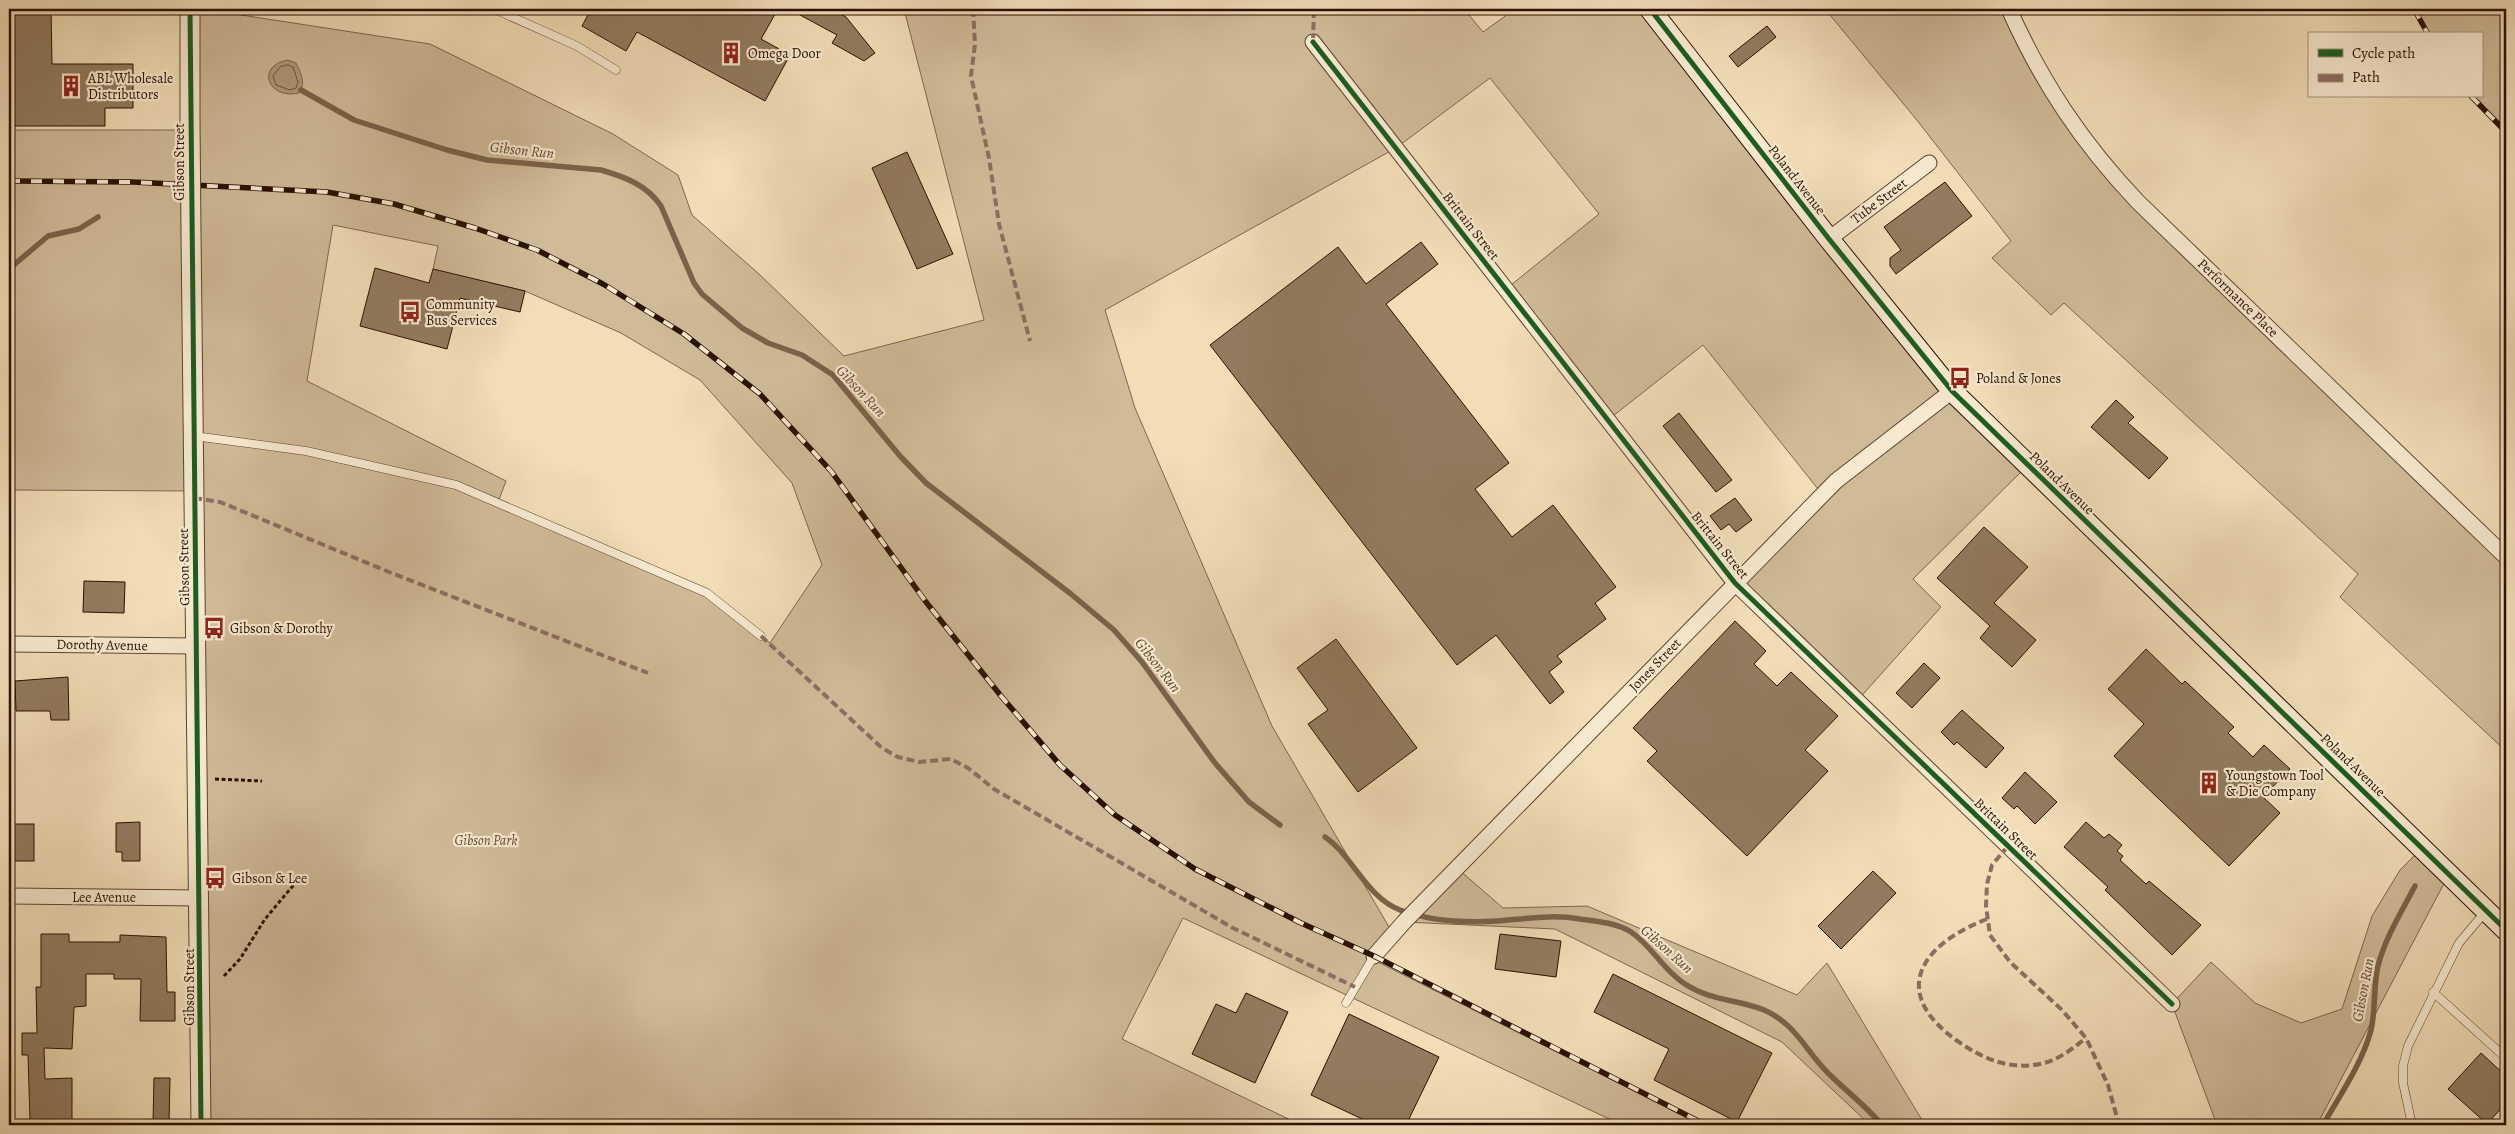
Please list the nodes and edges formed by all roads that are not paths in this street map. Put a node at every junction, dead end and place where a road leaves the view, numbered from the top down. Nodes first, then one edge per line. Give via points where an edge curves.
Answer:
1 (190, 9) edge
2 (494, 9) edge
3 (1650, 9) edge
4 (2009, 9) edge
5 (1313, 42) dead end
6 (616, 70) dead end
7 (1929, 162) dead end
8 (1829, 239) junction
9 (1952, 391) junction
10 (194, 436) junction
11 (2506, 557) edge
12 (1735, 584) junction
13 (761, 636) dead end
14 (9, 644) edge
15 (196, 646) junction
16 (9, 896) edge
17 (200, 898) junction
18 (2486, 911) junction
19 (2506, 930) edge
20 (1374, 956) joint
21 (2434, 992) junction
22 (1346, 1004) dead end
23 (2172, 1004) dead end
24 (2506, 1058) edge
25 (201, 1125) edge
26 (2412, 1125) edge

1 - 10 street, Gibson Street, bridge
2 - 6 lane via 577,46
3 - 8 main road, Poland Avenue
4 - 11 street, Performance Place via 2040,74 2086,143 2109,171
5 - 12 street, Brittain Street
7 - 8 street, Tube Street
8 - 9 main road, Poland Avenue
9 - 12 street, Jones Street via 1836,481
9 - 18 main road, Poland Avenue
10 - 13 lane via 306,451 456,485 706,594
10 - 15 street, Gibson Street
12 - 20 street, Jones Street
12 - 23 street, Brittain Street
14 - 15 street, Dorothy Avenue
15 - 17 street, Gibson Street
16 - 17 street, Lee Avenue
17 - 25 street, Gibson Street
18 - 19 main road, Poland Avenue
18 - 21 lane via 2459,943
20 - 22 lane
21 - 24 lane
21 - 26 lane via 2408,1046 2403,1066 2403,1083

